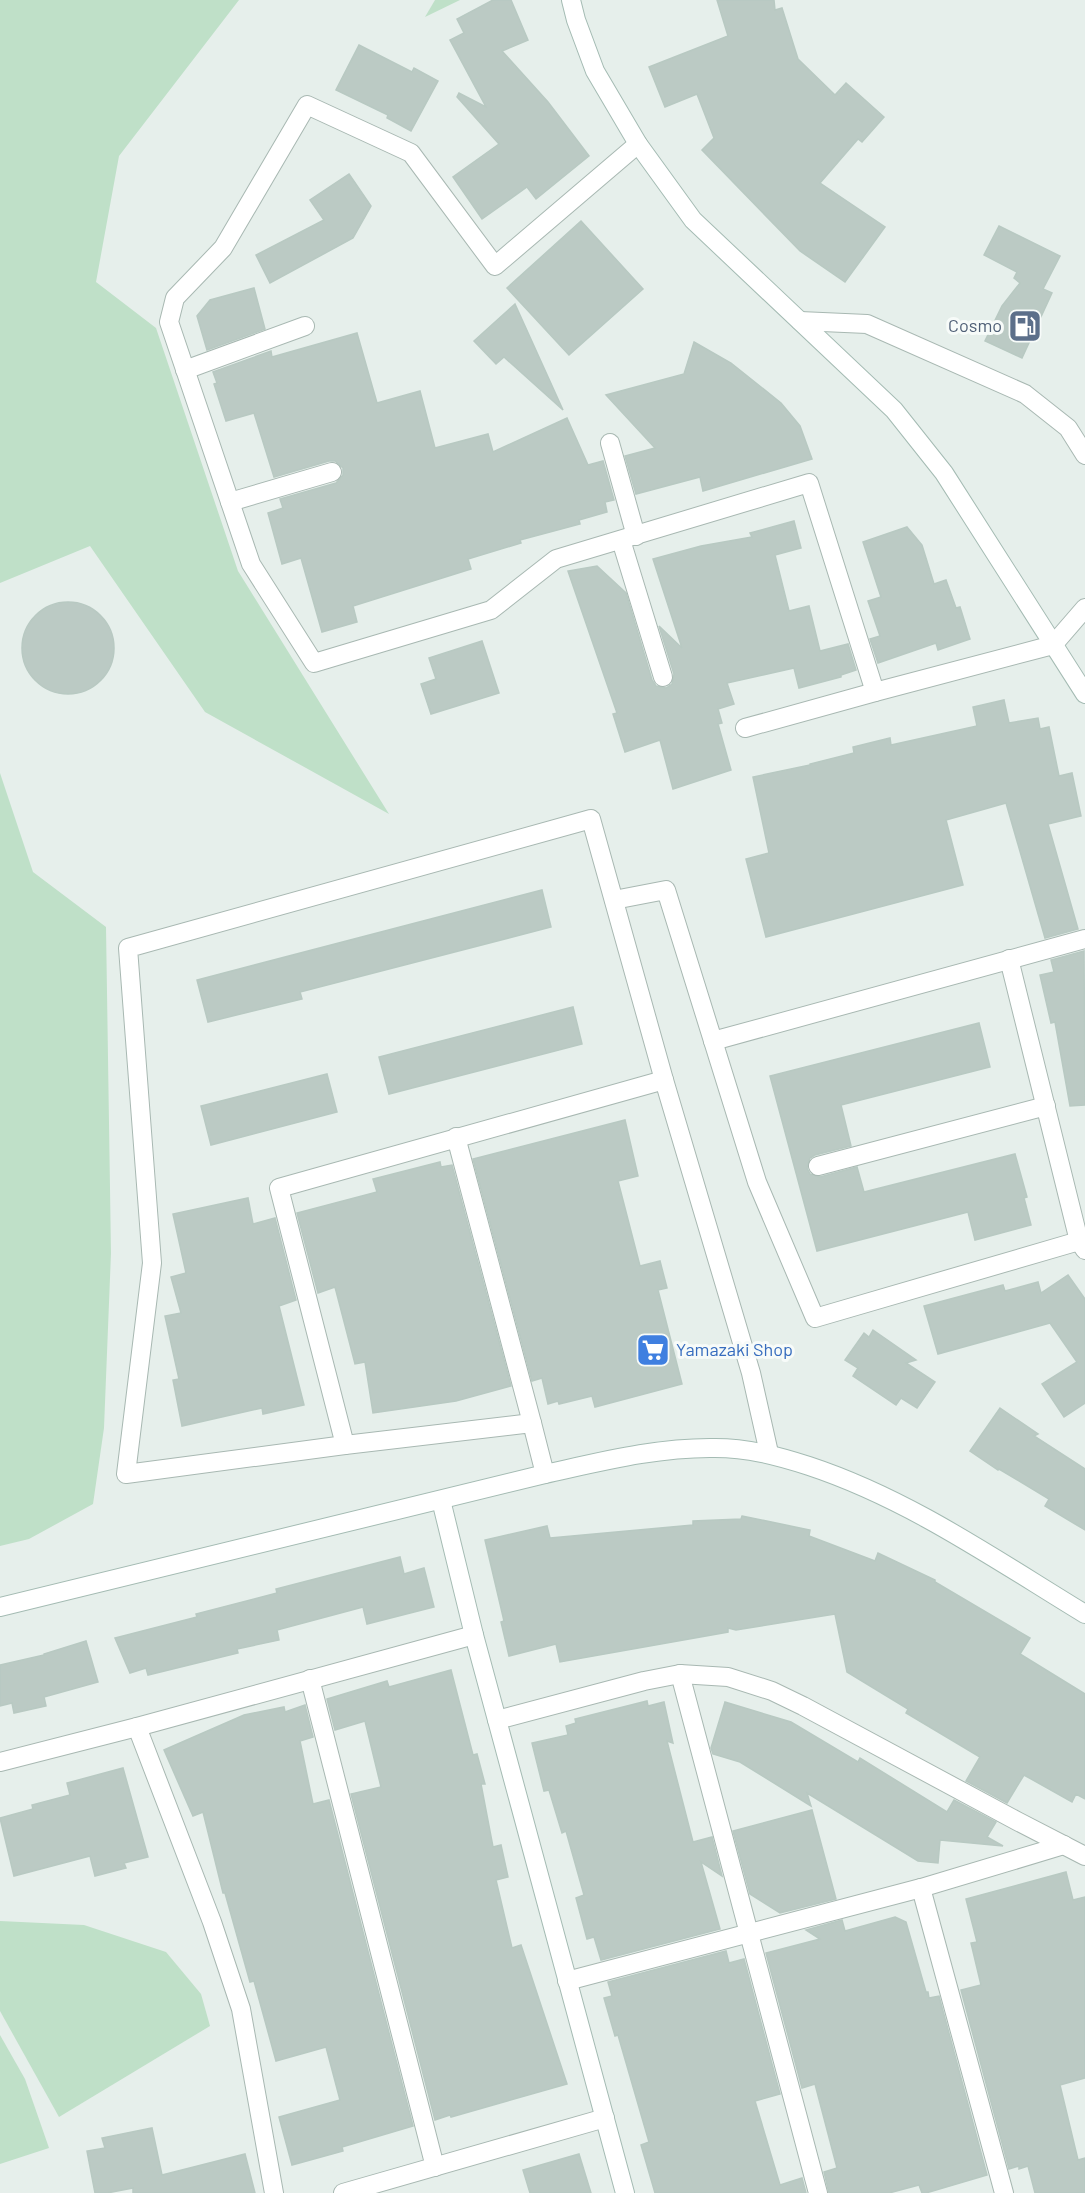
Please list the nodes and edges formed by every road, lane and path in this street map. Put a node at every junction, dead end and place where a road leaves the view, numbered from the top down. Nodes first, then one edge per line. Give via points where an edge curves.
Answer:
1 (571, 0) edge
2 (638, 144) junction
3 (800, 321) junction
4 (304, 326) dead end
5 (185, 370) junction
6 (610, 443) dead end
7 (1085, 455) edge
8 (332, 472) dead end
9 (230, 502) junction
10 (628, 538) junction
11 (1085, 608) edge
12 (1053, 645) junction
13 (663, 677) dead end
14 (875, 692) junction
15 (1085, 694) edge
16 (745, 728) dead end
17 (614, 900) junction
18 (1085, 939) edge
19 (1010, 960) junction
20 (713, 1041) junction
21 (664, 1080) junction
22 (1046, 1106) junction
23 (456, 1137) junction
24 (818, 1166) dead end
25 (1082, 1245) edge
26 (532, 1424) junction
27 (345, 1445) junction
28 (769, 1453) junction
29 (545, 1474) junction
30 (441, 1500) junction
31 (0, 1607) edge
32 (1085, 1614) edge
33 (474, 1635) junction
34 (680, 1674) junction
35 (309, 1679) junction
36 (497, 1720) junction
37 (137, 1727) junction
38 (0, 1762) edge
39 (1064, 1845) junction
40 (1085, 1856) edge
41 (921, 1888) junction
42 (750, 1934) junction
43 (567, 1981) junction
44 (605, 2118) junction
45 (435, 2167) junction
46 (274, 2193) edge
47 (343, 2193) edge
48 (625, 2193) edge
49 (818, 2193) edge
50 (1004, 2193) edge

1 - 2 street via 595,71
2 - 3 street via 693,220
2 - 5 street via 495,266 411,153 307,105 224,248 175,298 169,322
3 - 7 street via 867,324 1025,394 1068,428
3 - 12 street via 894,410 944,473
4 - 5 street
5 - 9 street
6 - 10 street
8 - 9 street
9 - 10 street via 251,564 314,663 491,610 556,560
10 - 13 street
10 - 14 street via 809,483
11 - 12 street
12 - 14 street
12 - 15 street
14 - 16 street
17 - 20 street via 666,890
17 - 21 street
17 - 27 street via 591,819 128,948 152,1263 126,1474
18 - 19 street
19 - 20 street
19 - 22 street
20 - 25 street via 757,1182 814,1318
21 - 23 street
21 - 28 street via 751,1373
22 - 24 street
22 - 25 street
23 - 26 street
23 - 27 street via 279,1188
26 - 27 street
26 - 29 street
28 - 29 street via 716,1448 665,1452
28 - 32 street via 849,1479 920,1514
29 - 30 street
30 - 31 street
30 - 33 street
33 - 35 street
33 - 36 street
34 - 36 street
34 - 39 street via 728,1677 772,1691
34 - 42 street
35 - 37 street
35 - 45 street
36 - 43 street
37 - 38 street
37 - 46 street via 241,2008
39 - 40 street
39 - 41 street
41 - 42 street
41 - 50 street
42 - 43 street
42 - 49 street
43 - 44 street
44 - 45 street
44 - 48 street
45 - 47 street

